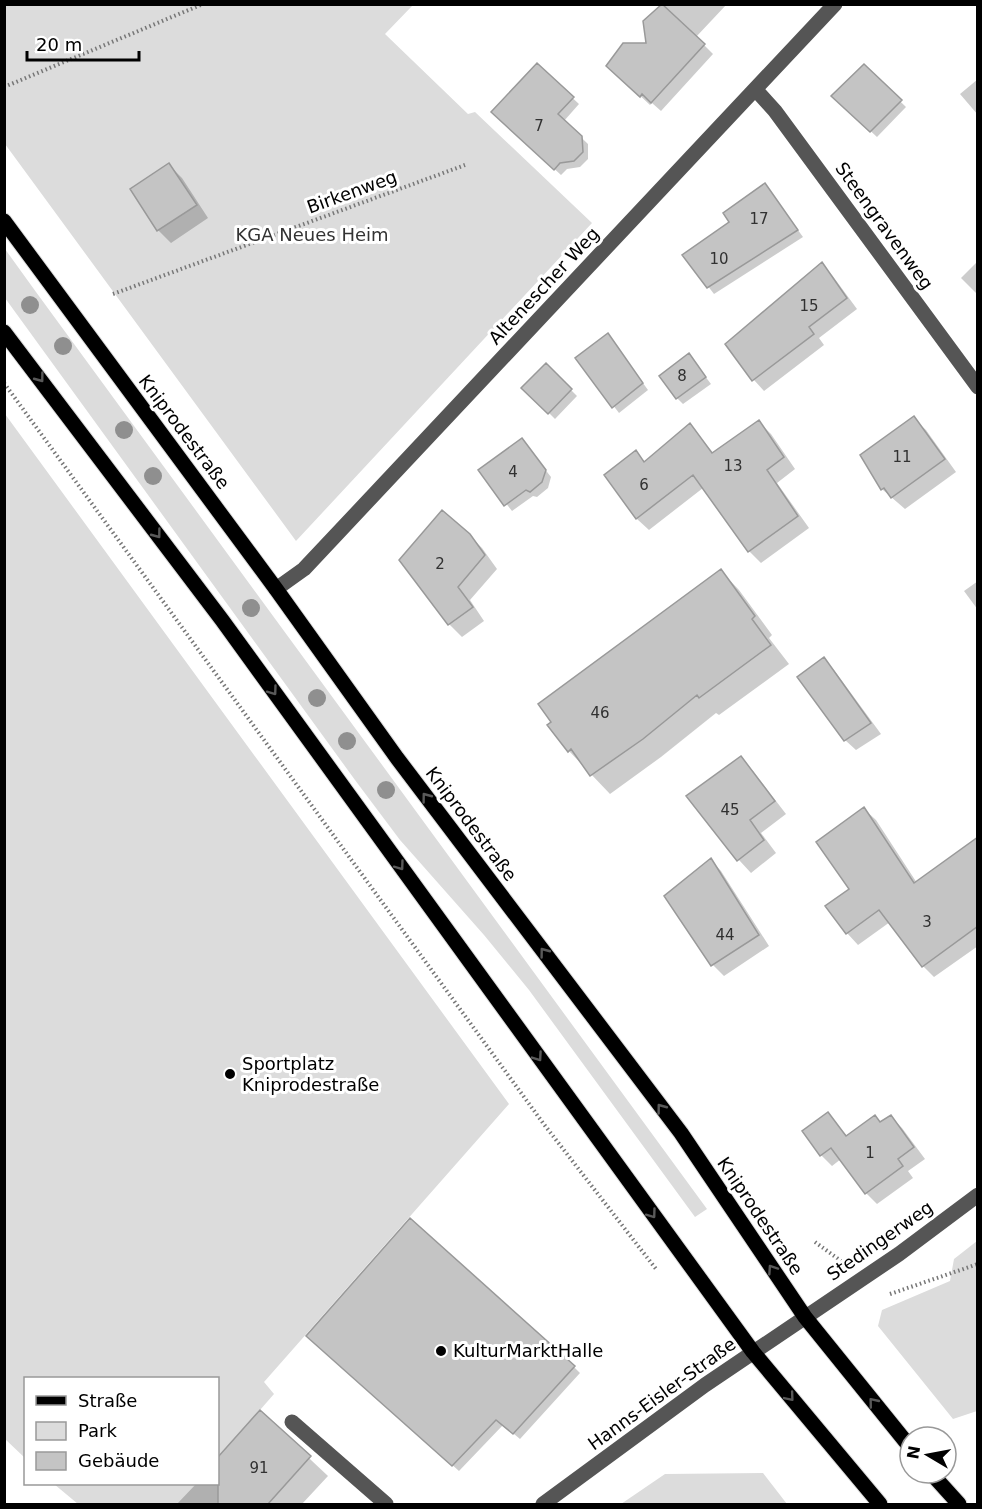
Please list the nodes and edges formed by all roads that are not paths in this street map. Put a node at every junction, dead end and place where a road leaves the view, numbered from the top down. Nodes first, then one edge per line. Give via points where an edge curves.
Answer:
1 (835, 4) edge
2 (756, 90) junction
3 (4, 221) edge
4 (4, 332) edge
5 (978, 387) edge
6 (276, 589) junction
7 (978, 1195) edge
8 (805, 1317) junction
9 (753, 1352) junction
10 (292, 1422) dead end
11 (898, 1432) edge
12 (942, 1485) edge
13 (386, 1504) edge
14 (544, 1504) edge
15 (880, 1504) edge
16 (960, 1504) edge

1 - 2 street, Altenescher Weg
2 - 5 street, Steengravenweg
2 - 6 street, Altenescher Weg via 303,569
3 - 6 main road, Kniprodestraße
4 -> 9 main road via 222,620
8 -> 6 main road, Kniprodestraße via 681,1133 397,758
7 - 8 street, Stedingerweg
8 - 9 street, Hanns-Eisler-Straße
11 -> 8 main road, Kniprodestraße
9 - 14 street, Hanns-Eisler-Straße
9 -> 15 main road
10 - 13 street
12 - 16 main road

